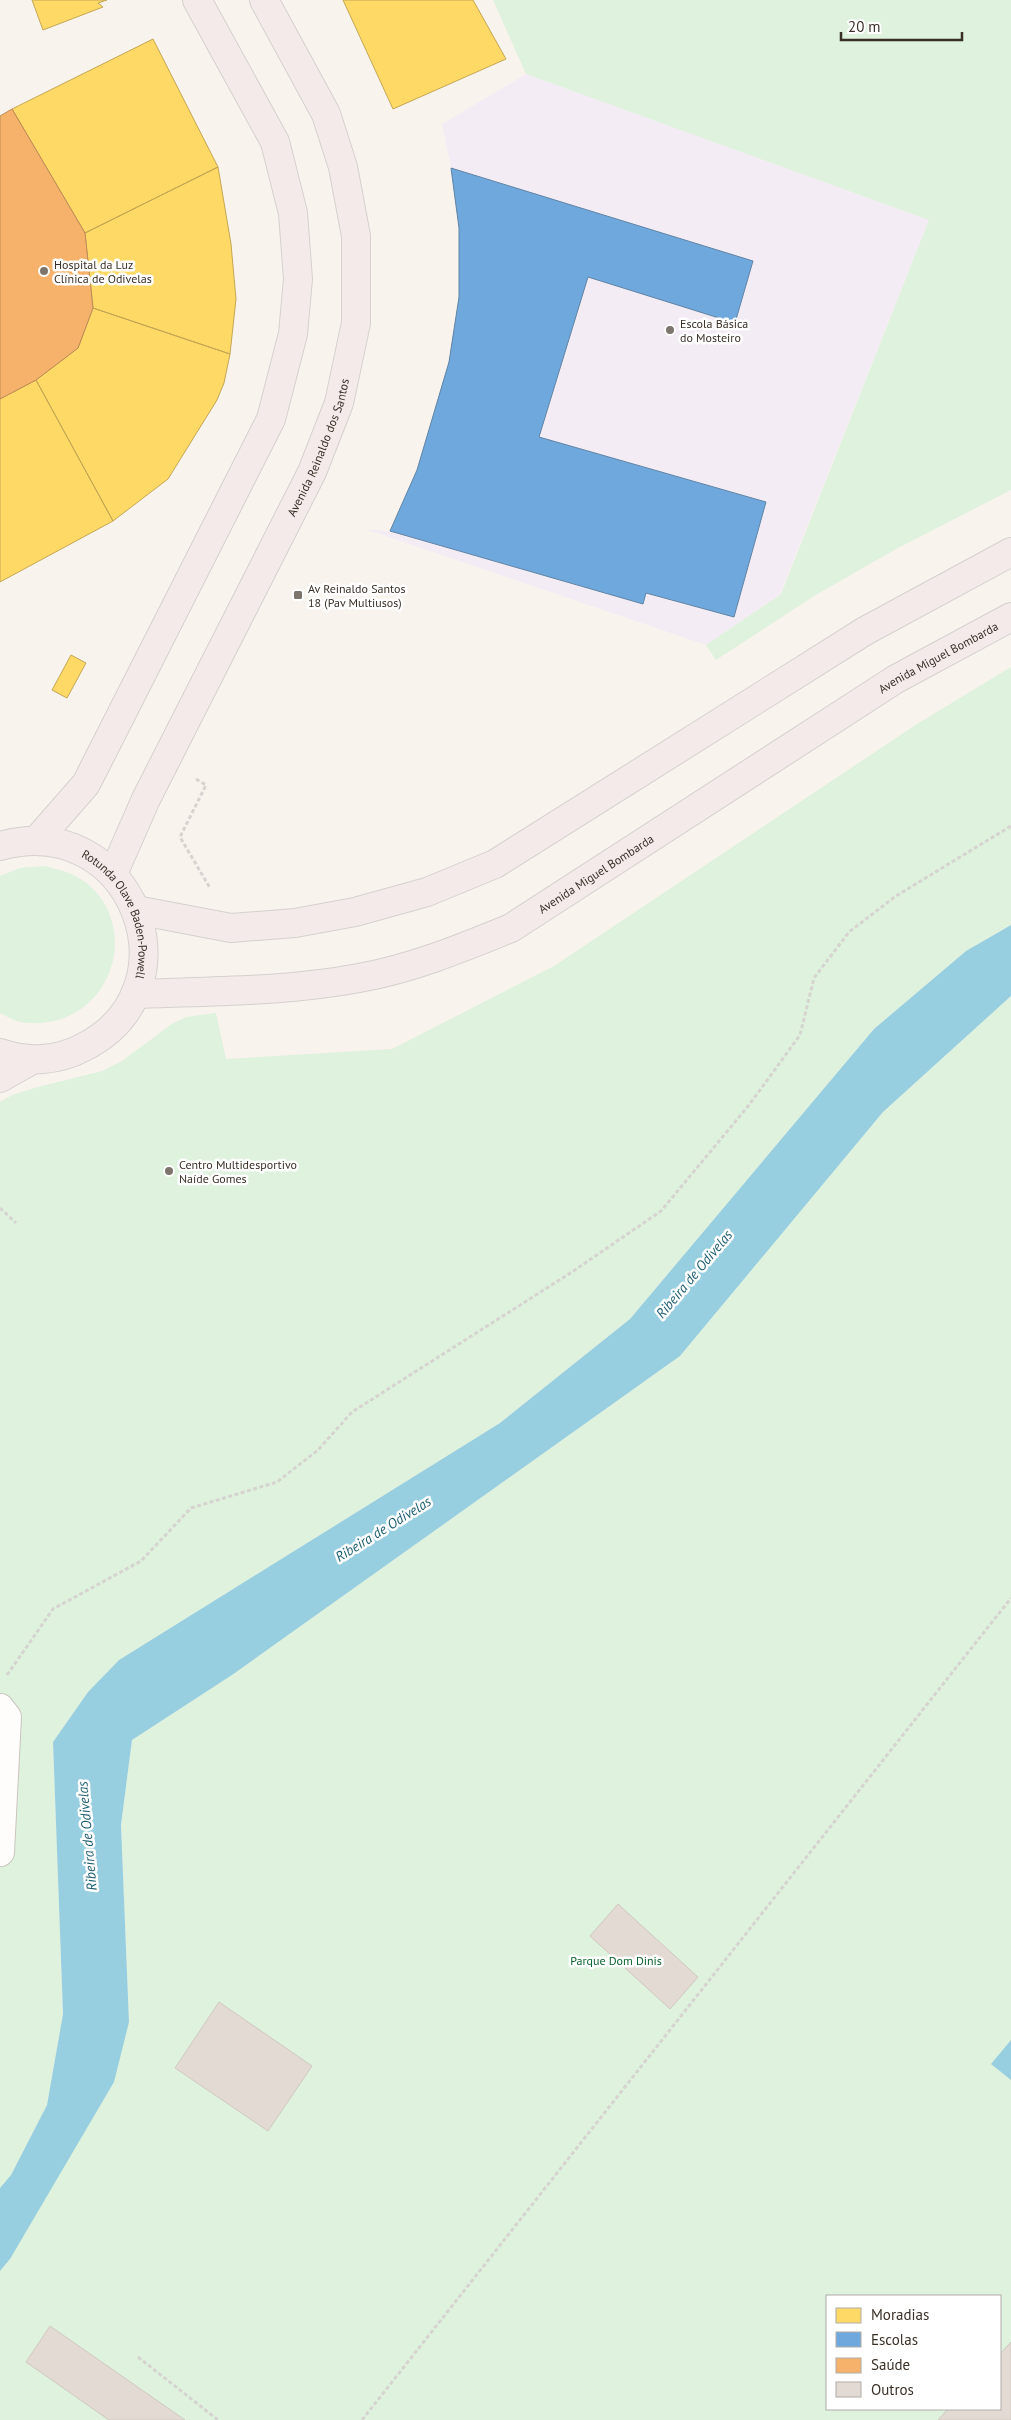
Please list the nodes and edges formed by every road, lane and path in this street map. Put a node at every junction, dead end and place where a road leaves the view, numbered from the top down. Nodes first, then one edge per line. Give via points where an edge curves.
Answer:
1 (197, 0) edge
2 (264, 0) edge
3 (1011, 552) edge
4 (1011, 618) edge
5 (164, 762) junction
6 (1011, 826) edge
7 (37, 840) junction
8 (0, 846) edge
9 (113, 874) junction
10 (212, 891) dead end
11 (136, 910) junction
12 (134, 994) junction
13 (0, 1053) edge
14 (32, 1060) junction
15 (0, 1078) edge
16 (0, 1208) edge
17 (16, 1223) dead end
18 (1011, 1598) edge
19 (5, 1677) dead end
20 (0, 1708) edge
21 (0, 1852) edge
22 (138, 2357) dead end
23 (218, 2420) edge
24 (362, 2420) edge

1 - 7 main road via 275,142 293,213 298,279 293,334 271,419 86,784
2 - 5 main road, Avenida Reinaldo dos Santos via 326,114 343,167 356,236 356,322 339,404 312,472
3 - 11 main road via 865,631 495,864 427,892 355,912 295,923 231,928
4 - 12 main road, Avenida Miguel Bombarda via 896,679 511,928 444,955 361,978 287,988
5 - 9 main road, Avenida Reinaldo dos Santos
5 - 10 path via 206,785 180,837
6 - 19 path via 896,896 849,932 814,978 800,1035 749,1105 661,1211 572,1272 352,1412 318,1450 277,1482 191,1508 141,1560 53,1609
7 - 8 main road, Rotunda Olave Baden-Powell via 15,841
7 - 9 main road, Rotunda Olave Baden-Powell via 65,844 91,856
9 - 11 main road, Rotunda Olave Baden-Powell via 127,891
11 - 12 main road, Rotunda Olave Baden-Powell via 143,938 143,967
12 - 14 main road, Rotunda Olave Baden-Powell via 124,1013 93,1042 74,1052
13 - 14 main road, Rotunda Olave Baden-Powell
14 - 15 main road
16 - 17 path
18 - 24 path
20 - 21 street via 7,1718
22 - 23 path

